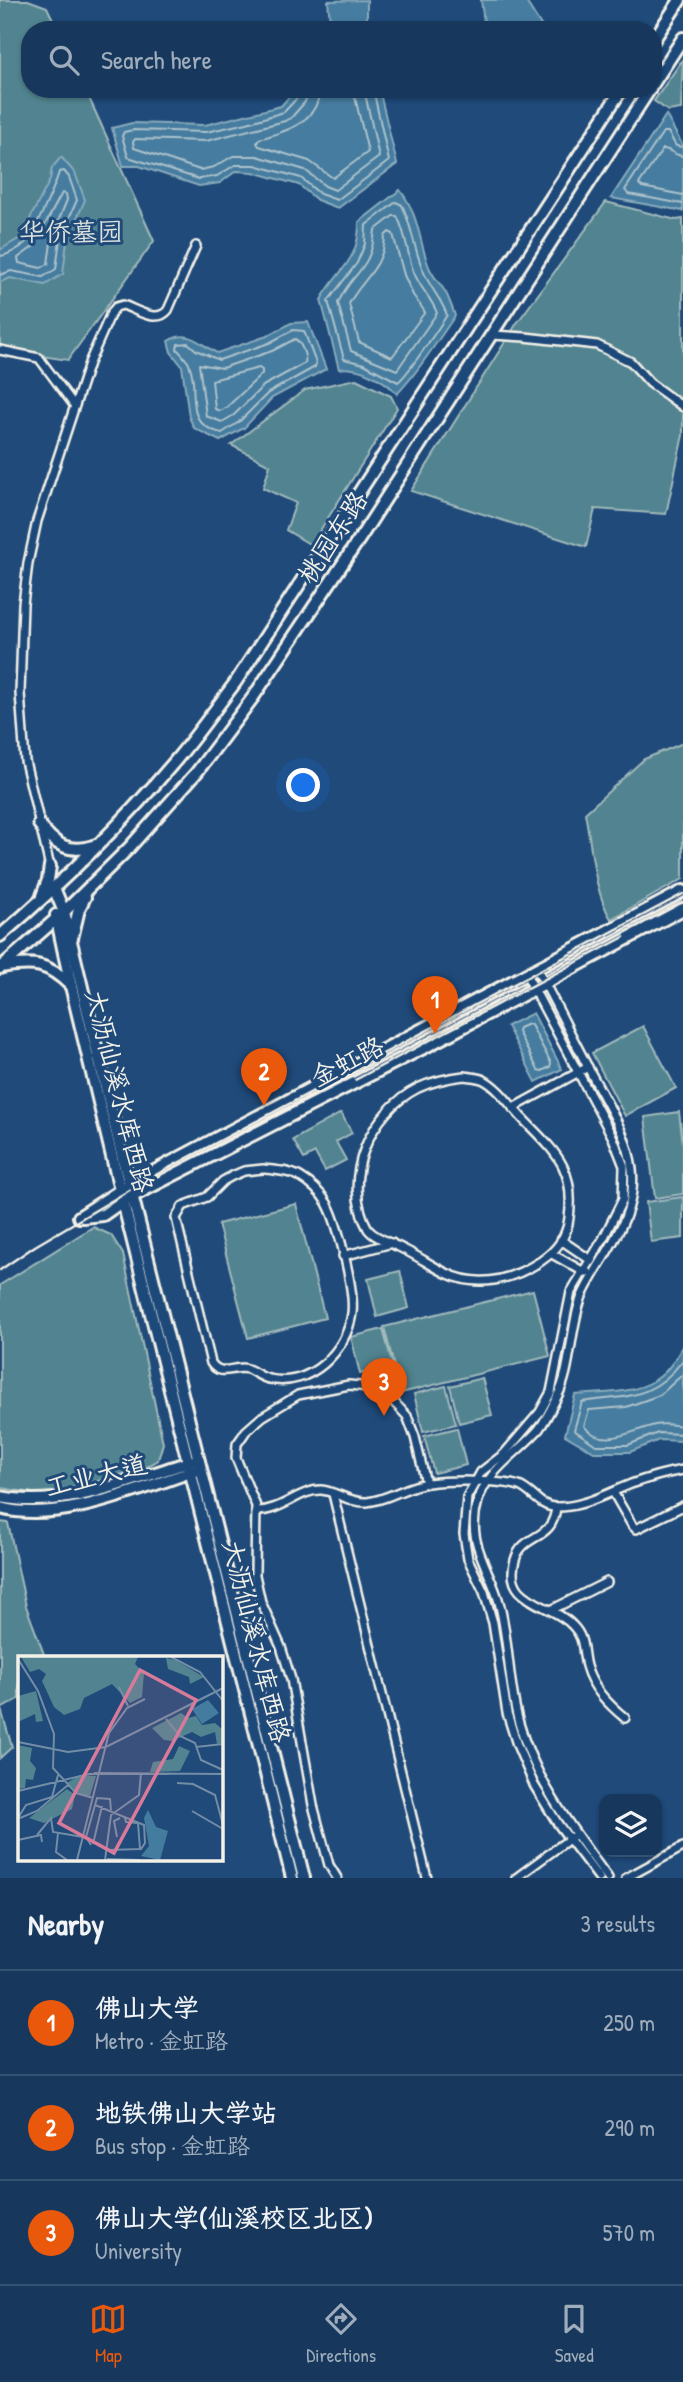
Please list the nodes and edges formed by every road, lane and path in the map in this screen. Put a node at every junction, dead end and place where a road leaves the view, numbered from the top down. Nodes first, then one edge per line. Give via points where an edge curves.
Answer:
1 (680, 0) edge
2 (662, 27) edge
3 (683, 38) edge
4 (662, 70) edge
5 (616, 98) edge
6 (644, 98) edge
7 (196, 246) dead end
8 (491, 335) junction
9 (0, 350) edge
10 (74, 405) junction
11 (683, 407) edge
12 (39, 824) junction
13 (102, 842) junction
14 (50, 866) junction
15 (54, 888) junction
16 (89, 889) junction
17 (683, 891) edge
18 (34, 906) junction
19 (683, 909) edge
20 (60, 916) junction
21 (0, 936) edge
22 (71, 944) junction
23 (1, 967) edge
24 (537, 969) junction
25 (526, 974) junction
26 (71, 986) junction
27 (539, 986) junction
28 (588, 1067) junction
29 (578, 1073) junction
30 (513, 1108) junction
31 (119, 1164) junction
32 (148, 1175) junction
33 (125, 1187) junction
34 (128, 1199) junction
35 (103, 1200) junction
36 (103, 1214) junction
37 (130, 1228) junction
38 (561, 1240) junction
39 (393, 1243) junction
40 (552, 1254) junction
41 (343, 1256) junction
42 (592, 1259) junction
43 (594, 1271) junction
44 (584, 1272) junction
45 (292, 1379) junction
46 (298, 1395) junction
47 (195, 1466) junction
48 (683, 1470) edge
49 (489, 1482) junction
50 (426, 1483) junction
51 (475, 1483) junction
52 (613, 1492) junction
53 (333, 1494) junction
54 (0, 1497) edge
55 (683, 1506) edge
56 (556, 1507) junction
57 (0, 1508) edge
58 (256, 1511) junction
59 (607, 1582) dead end
60 (551, 1610) junction
61 (625, 1718) dead end
62 (573, 1836) junction
63 (683, 1847) edge
64 (292, 1878) edge
65 (304, 1878) edge
66 (337, 1878) edge
67 (427, 1878) edge
68 (516, 1878) edge
69 (598, 1878) edge
70 (608, 1878) edge
71 (626, 1878) edge

1 - 2 street
3 - 4 street
5 - 13 street, 桃园东路 via 235,683 179,757
6 - 8 street, 桃园东路
7 - 10 street, 大沥仙溪水库西路 via 163,316 156,318 123,305 111,313
8 - 11 street via 597,345 631,362
8 - 16 street, 桃园东路 via 254,696 197,772
9 - 10 street via 38,358
10 - 12 street, 大沥仙溪水库西路 via 37,521 23,604 20,693 25,761
12 - 13 street via 58,845 71,849
12 - 14 street, 大沥仙溪水库西路
13 - 15 street, 桃园东路
14 - 15 street, 大沥仙溪水库西路
14 - 18 street via 43,894
15 - 18 street, 桃园东路
15 - 20 street, 大沥仙溪水库西路
16 - 20 street, 桃园东路
16 - 22 street
17 - 24 street, 金虹路
18 - 21 street, 桃园东路
19 - 27 street, 金虹路
20 - 22 street
20 - 23 street, 桃园东路
20 - 26 street, 大沥仙溪水库西路
22 - 31 street
23 - 26 street via 38,964 56,971
24 - 25 street, 金虹路
24 - 27 street
25 - 27 street
25 - 32 street, 金虹路
26 - 31 street, 大沥仙溪水库西路
27 - 28 street
27 - 29 street
27 - 34 street, 金虹路
28 - 29 street
28 - 43 street via 626,1145 633,1199 617,1237
29 - 30 street
29 - 42 street via 624,1166 623,1199
30 - 38 street via 548,1143 565,1169 572,1195 568,1229
30 - 39 street via 484,1079 464,1076 416,1089 382,1116 366,1145 358,1192 370,1232
31 - 32 street
31 - 33 street, 大沥仙溪水库西路
31 - 35 street via 115,1182
32 - 33 street, 金虹路
33 - 34 street, 大沥仙溪水库西路
33 - 35 street, 金虹路
34 - 36 street, 金虹路
34 - 37 street, 大沥仙溪水库西路
34 - 47 street
35 - 36 street, 金虹路 via 79,1217
36 - 37 street
37 - 47 street, 大沥仙溪水库西路
38 - 40 street
38 - 42 street
39 - 40 street via 449,1275 481,1283 521,1273
39 - 41 street
40 - 44 street
41 - 45 street via 353,1301 346,1333 327,1362
41 - 45 street via 326,1201 297,1175 244,1171 178,1211 176,1218 215,1369 244,1367 267,1379
42 - 43 street
42 - 44 street
43 - 44 street
43 - 49 street via 581,1300 560,1393 540,1428
44 - 51 street via 572,1293 551,1392 540,1412
45 - 46 street
46 - 50 street via 349,1385 369,1387 391,1399 407,1416
46 - 58 street via 262,1417 237,1444 236,1458
47 - 54 street, 工业大道 via 73,1497 36,1502
47 - 57 street, 工业大道 via 102,1500 53,1512
47 - 64 street, 大沥仙溪水库西路
47 - 65 street
48 - 52 street
49 - 51 street
49 - 56 street via 520,1486 540,1502
49 - 62 street via 478,1499 476,1549 499,1602 519,1723 536,1767
50 - 51 street
50 - 53 street via 365,1502
51 - 62 street via 467,1497 464,1534 468,1559 493,1623 507,1713 534,1785
52 - 55 street via 636,1529
52 - 56 street
53 - 58 street via 321,1490 269,1511
53 - 67 street
56 - 60 street via 553,1524 518,1553 513,1573 522,1595
58 - 66 street via 255,1575 291,1679 313,1805 329,1865
59 - 60 street
60 - 61 street via 579,1632 586,1666 597,1689
62 - 68 street
62 - 69 street
62 - 70 street
63 - 71 street

